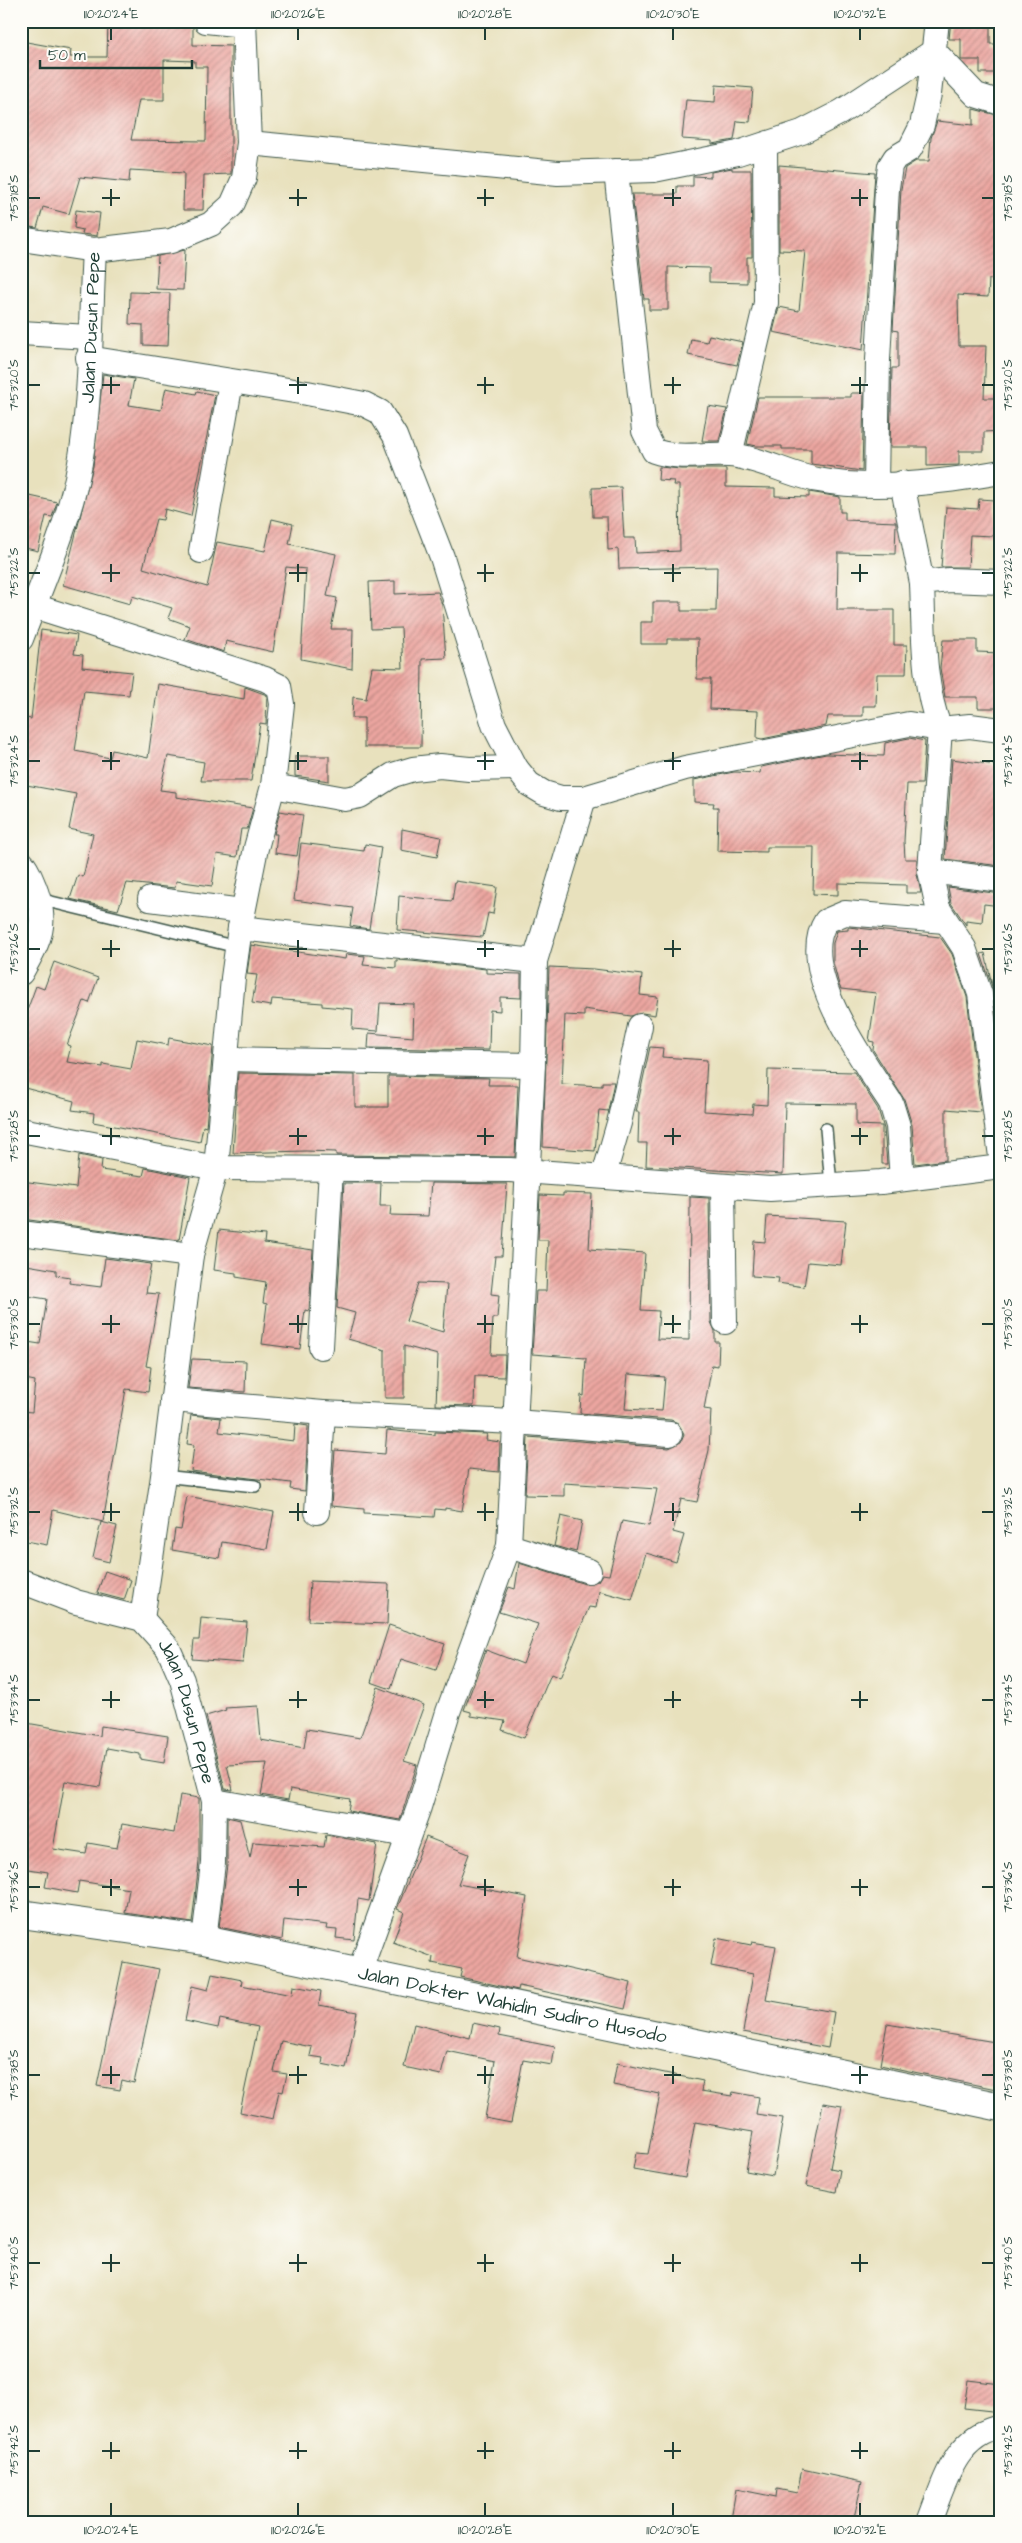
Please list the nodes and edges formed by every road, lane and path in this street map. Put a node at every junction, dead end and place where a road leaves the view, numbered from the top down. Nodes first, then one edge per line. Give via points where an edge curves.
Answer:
1 (206, 21) edge
2 (937, 21) edge
3 (244, 23) edge
4 (934, 51) junction
5 (1001, 103) edge
6 (249, 143) junction
7 (765, 145) junction
8 (616, 171) junction
9 (21, 239) edge
10 (94, 250) junction
11 (21, 332) edge
12 (89, 347) junction
13 (231, 382) junction
14 (730, 455) junction
15 (1001, 472) edge
16 (902, 483) junction
17 (876, 484) junction
18 (201, 551) dead end
19 (1001, 582) edge
20 (922, 583) junction
21 (28, 603) edge
22 (21, 639) edge
23 (940, 729) junction
24 (1001, 730) edge
25 (516, 768) junction
26 (273, 786) junction
27 (584, 798) junction
28 (21, 862) edge
29 (930, 871) junction
30 (1001, 880) edge
31 (39, 899) junction
32 (150, 899) dead end
33 (945, 921) junction
34 (240, 929) junction
35 (535, 961) junction
36 (21, 973) edge
37 (640, 1026) dead end
38 (226, 1059) junction
39 (533, 1065) junction
40 (826, 1129) dead end
41 (21, 1130) edge
42 (1001, 1157) edge
43 (216, 1168) junction
44 (1001, 1168) edge
45 (331, 1169) junction
46 (526, 1171) junction
47 (604, 1176) junction
48 (902, 1179) junction
49 (831, 1185) junction
50 (723, 1186) junction
51 (21, 1234) edge
52 (191, 1254) junction
53 (725, 1322) dead end
54 (321, 1347) dead end
55 (172, 1400) junction
56 (322, 1413) junction
57 (515, 1422) junction
58 (670, 1434) dead end
59 (163, 1476) junction
60 (256, 1486) dead end
61 (317, 1512) dead end
62 (509, 1546) junction
63 (589, 1571) dead end
64 (21, 1581) edge
65 (142, 1619) junction
66 (214, 1801) junction
67 (408, 1835) junction
68 (21, 1914) edge
69 (204, 1940) junction
70 (359, 1973) junction
71 (1001, 2107) edge
72 (1001, 2427) edge
73 (929, 2522) edge

1 - 3 street
2 - 4 street
3 - 6 street, Jalan Dusun Pepe
4 - 5 street via 976,95
4 - 7 street via 842,112 802,132
4 - 17 street via 922,125 910,149 895,158 890,166 887,188 878,360
6 - 8 street via 558,173
6 - 10 street, Jalan Dusun Pepe via 244,178 232,205 211,224 170,241
7 - 8 street via 738,154 654,170
7 - 14 street via 766,302
8 - 14 street via 644,431 648,442 654,450 664,454 683,457
9 - 10 street
10 - 12 street, Jalan Dusun Pepe
11 - 12 street
12 - 13 street
12 - 21 street, Jalan Dusun Pepe via 80,463 62,532
13 - 18 street
13 - 25 street via 345,400 380,412 395,436 436,541 494,725
14 - 17 street via 818,480
15 - 16 street via 971,478
16 - 17 street
16 - 20 street
19 - 20 street via 949,580
20 - 23 street via 926,669
21 - 22 street, Jalan Dusun Pepe
21 - 26 street via 279,686 282,704
23 - 24 street via 970,726
23 - 27 street via 909,724 779,748 685,768
23 - 29 street
25 - 26 street via 440,766 413,769 393,775 360,796 345,799
25 - 27 street via 529,784 544,792 561,798
26 - 34 street
27 - 35 street
28 - 31 street
29 - 30 street
29 - 33 street via 938,908
31 - 34 lane
31 - 36 street via 43,924 38,942
32 - 34 street
33 - 42 street via 964,948 980,994
33 - 48 street via 845,913 826,921 819,938 821,972 837,1016 897,1117
34 - 35 street
34 - 38 street
35 - 39 street
37 - 47 street
38 - 39 street
38 - 43 street
39 - 46 street
40 - 49 lane
41 - 43 street
43 - 45 street
43 - 52 street
44 - 48 street
45 - 46 street
45 - 54 street
46 - 47 street
46 - 57 street
47 - 50 street
48 - 49 street
49 - 50 street via 770,1189
50 - 53 street
51 - 52 street
52 - 55 street
55 - 56 street
55 - 59 street
56 - 57 street
56 - 61 street
57 - 58 street
57 - 62 street
59 - 60 lane
59 - 65 street
62 - 63 street
62 - 67 street via 448,1712
64 - 65 street via 76,1602
65 - 66 street, Jalan Dusun Pepe via 168,1648 182,1680
66 - 67 street
66 - 69 street, Jalan Dusun Pepe via 213,1863
67 - 70 street
68 - 69 main road, Jalan Dokter Wahidin Sudiro Husodo
69 - 70 main road, Jalan Dokter Wahidin Sudiro Husodo
70 - 71 main road, Jalan Dokter Wahidin Sudiro Husodo
72 - 73 street via 979,2434 959,2452

